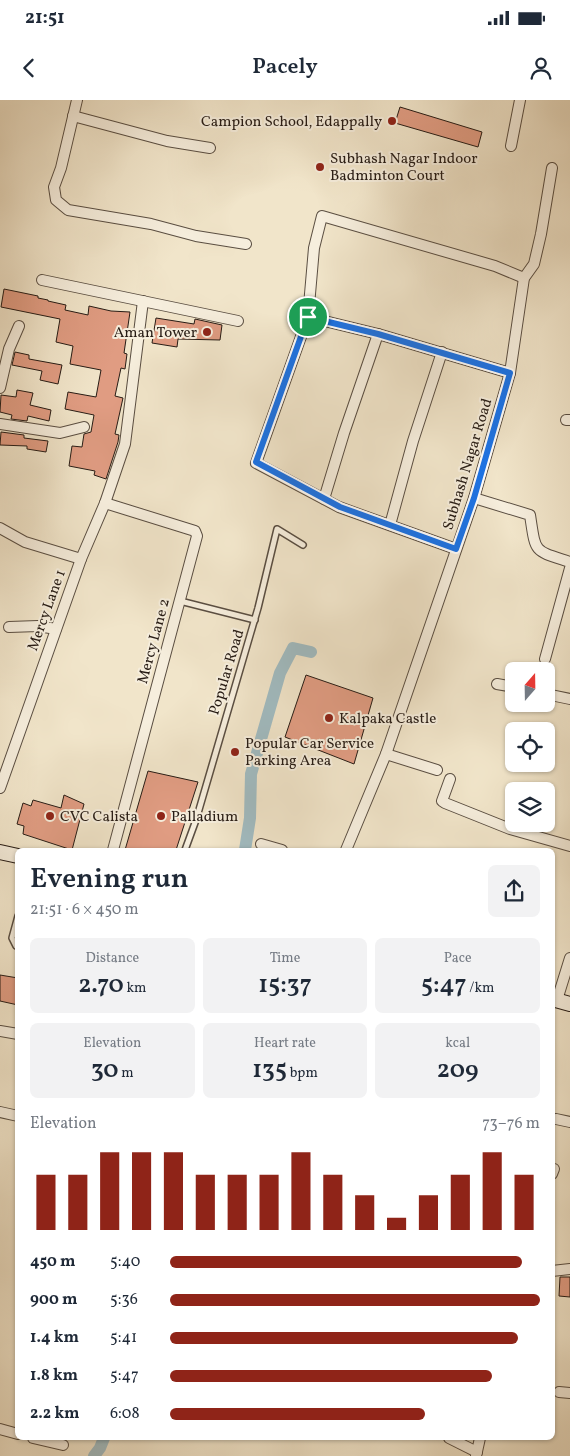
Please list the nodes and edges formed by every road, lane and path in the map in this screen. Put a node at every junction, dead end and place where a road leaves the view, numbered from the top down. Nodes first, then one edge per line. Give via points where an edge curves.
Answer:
1 (77, 100) edge
2 (520, 100) edge
3 (73, 116) junction
4 (511, 146) dead end
5 (210, 148) dead end
6 (552, 168) dead end
7 (246, 244) dead end
8 (524, 278) junction
9 (42, 280) dead end
10 (143, 301) junction
11 (308, 317) junction
12 (238, 321) dead end
13 (19, 326) dead end
14 (378, 334) junction
15 (442, 352) junction
16 (510, 373) junction
17 (0, 388) edge
18 (0, 424) edge
19 (84, 427) dead end
20 (474, 498) junction
21 (324, 499) junction
22 (105, 502) junction
23 (390, 525) junction
24 (0, 528) edge
25 (304, 545) dead end
26 (456, 549) junction
27 (80, 559) junction
28 (570, 562) edge
29 (570, 568) edge
30 (180, 600) junction
31 (255, 620) junction
32 (9, 627) dead end
33 (56, 629) junction
34 (545, 659) dead end
35 (497, 684) dead end
36 (505, 685) edge
37 (555, 696) edge
38 (570, 699) edge
39 (386, 754) junction
40 (437, 770) dead end
41 (450, 778) dead end
42 (0, 788) edge
43 (261, 844) dead end
44 (570, 846) edge
45 (114, 848) edge
46 (186, 848) edge
47 (275, 848) edge
48 (347, 848) edge
49 (0, 852) edge
50 (15, 855) edge
51 (15, 927) edge
52 (15, 944) edge
53 (570, 958) edge
54 (560, 1001) edge
55 (0, 1031) edge
56 (15, 1034) edge
57 (0, 1112) edge
58 (15, 1115) edge
59 (556, 1119) dead end
60 (570, 1122) edge
61 (570, 1269) edge
62 (555, 1271) edge
63 (559, 1392) dead end
64 (570, 1393) edge
65 (0, 1429) edge
66 (15, 1433) edge
67 (40, 1440) edge
68 (452, 1440) edge
69 (480, 1440) edge
70 (63, 1446) dead end
71 (476, 1454) edge

1 - 3 street
2 - 4 street
3 - 5 street via 158,139
3 - 7 street via 54,187 56,200 68,210
6 - 8 street via 540,242 534,264
8 - 11 street via 495,266 322,216 314,248
8 - 16 street, Subhash Nagar Road
9 - 10 street
10 - 12 street
10 - 22 street, Mercy Lane 1 via 124,444
11 - 14 street
11 - 21 street via 256,462
13 - 17 street via 9,349
14 - 15 street
14 - 21 street
15 - 16 street
15 - 23 street
16 - 20 street, Subhash Nagar Road
18 - 19 street via 60,433
20 - 26 street, Subhash Nagar Road
20 - 28 street via 530,515 534,544 540,552
21 - 23 street
22 - 27 street, Mercy Lane 1
22 - 30 street, Mercy Lane 2 via 195,531 197,536
23 - 26 street
24 - 27 street via 25,542
25 - 31 lane, Popular Road via 277,529
26 - 39 street, Subhash Nagar Road
27 - 33 street, Mercy Lane 1
29 - 34 street
30 - 31 lane
30 - 45 street, Mercy Lane 2
31 - 46 lane, Popular Road
32 - 33 street
33 - 42 street, Mercy Lane 1
35 - 36 street
37 - 38 street
39 - 40 street
39 - 48 street, Subhash Nagar Road
41 - 44 street via 442,801 445,803 510,829
43 - 47 street
49 - 50 main road
51 - 52 lane via 12,938
53 - 54 street
55 - 56 street
57 - 58 street
59 - 60 street
61 - 62 street
63 - 64 street
65 - 66 street
67 - 70 street
68 - 71 street
69 - 71 street

